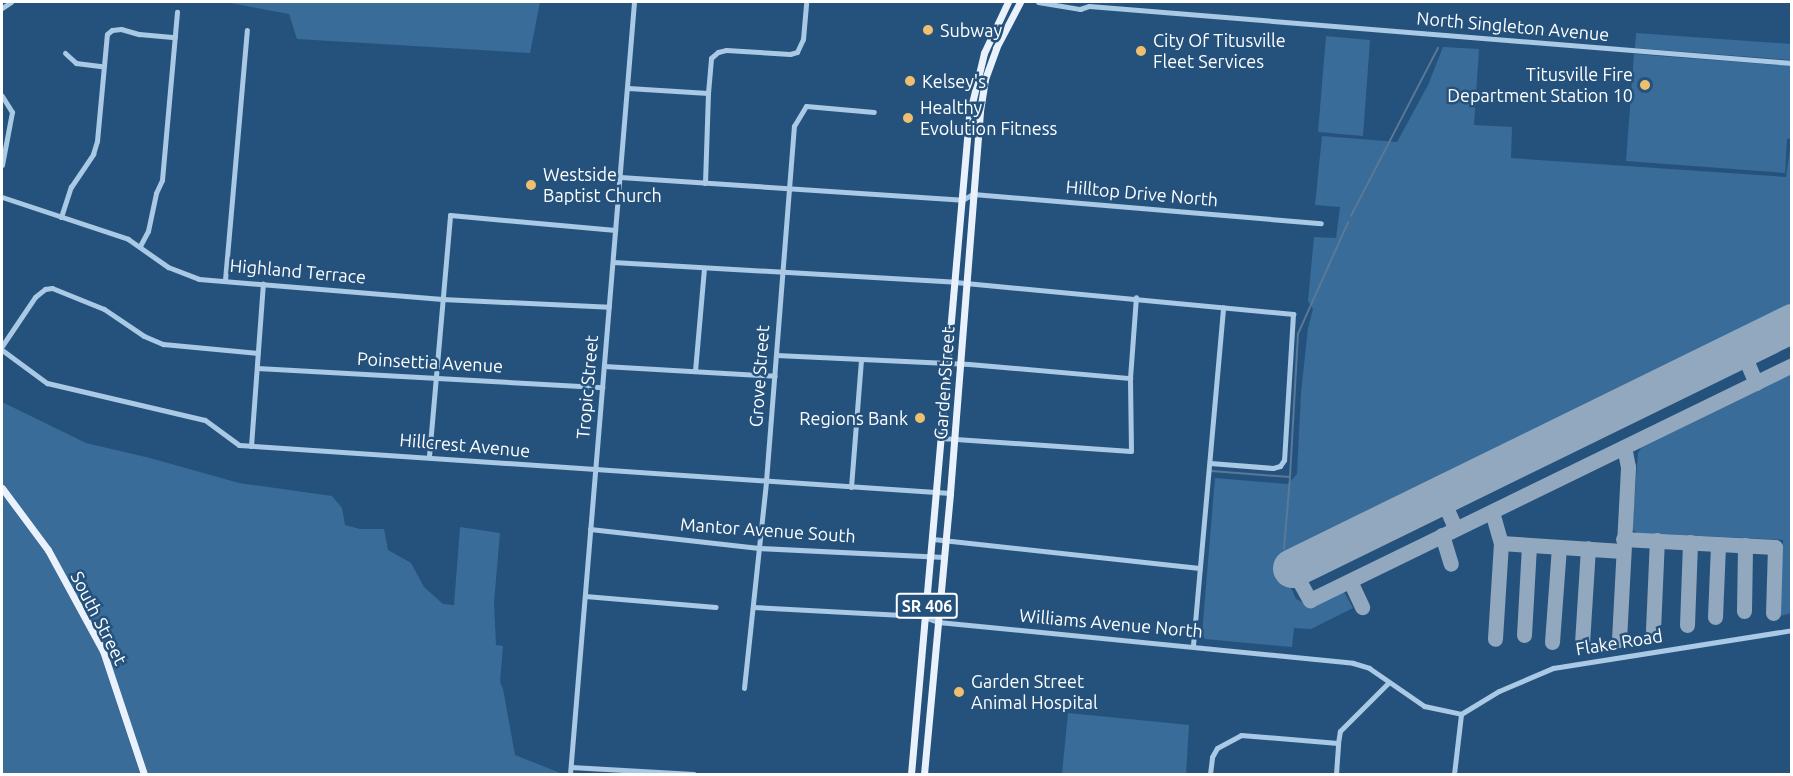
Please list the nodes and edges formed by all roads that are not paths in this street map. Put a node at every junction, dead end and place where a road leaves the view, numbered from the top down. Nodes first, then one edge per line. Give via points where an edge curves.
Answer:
1 (11, 2) edge
2 (634, 2) edge
3 (806, 2) edge
4 (1008, 2) edge
5 (1020, 2) edge
6 (1038, 2) edge
7 (1083, 2) edge
8 (1089, 6) junction
9 (2, 8) edge
10 (177, 12) dead end
11 (248, 30) dead end
12 (175, 37) junction
13 (65, 53) dead end
14 (1791, 63) edge
15 (102, 66) junction
16 (628, 88) junction
17 (708, 93) junction
18 (2, 96) edge
19 (874, 112) dead end
20 (2, 165) edge
21 (620, 177) junction
22 (705, 183) junction
23 (789, 188) junction
24 (973, 194) junction
25 (2, 197) edge
26 (962, 200) junction
27 (61, 217) junction
28 (1321, 223) dead end
29 (615, 230) junction
30 (140, 246) junction
31 (613, 262) junction
32 (704, 268) junction
33 (782, 272) junction
34 (225, 280) junction
35 (955, 282) junction
36 (263, 283) junction
37 (966, 283) junction
38 (1136, 297) junction
39 (442, 298) junction
40 (609, 307) junction
41 (1223, 307) junction
42 (2, 348) edge
43 (258, 353) junction
44 (776, 355) junction
45 (861, 360) junction
46 (948, 365) junction
47 (961, 365) junction
48 (604, 366) junction
49 (256, 368) junction
50 (695, 371) junction
51 (775, 376) junction
52 (436, 378) junction
53 (1130, 378) junction
54 (602, 387) junction
55 (941, 438) junction
56 (954, 439) junction
57 (251, 446) junction
58 (429, 456) junction
59 (1210, 463) junction
60 (595, 471) junction
61 (766, 482) junction
62 (851, 487) junction
63 (2, 488) edge
64 (937, 492) junction
65 (950, 493) junction
66 (591, 529) junction
67 (933, 539) junction
68 (945, 541) junction
69 (759, 548) junction
70 (931, 556) junction
71 (944, 557) junction
72 (1199, 567) junction
73 (585, 596) junction
74 (716, 607) dead end
75 (753, 607) junction
76 (926, 617) junction
77 (938, 622) junction
78 (1791, 630) edge
79 (1193, 645) junction
80 (934, 674) junction
81 (920, 678) junction
82 (1388, 683) junction
83 (744, 688) dead end
84 (1461, 714) junction
85 (1338, 743) junction
86 (571, 767) junction
87 (144, 774) edge
88 (570, 774) edge
89 (694, 774) edge
90 (911, 774) edge
91 (924, 774) edge
92 (1210, 774) edge
93 (1336, 774) edge
94 (1454, 774) edge

1 - 9 street
2 - 16 street, Tropic Street
3 - 17 street via 803,39 796,52 718,52 711,58
4 - 26 main road, Garden Street / SR 406 via 978,74 969,116
5 - 24 main road, Garden Street / SR 406 via 996,48 986,79
6 - 8 street, North Singleton Avenue via 1080,9
7 - 8 street, North Singleton Avenue
8 - 14 street, North Singleton Avenue
10 - 12 street
11 - 34 street
12 - 15 street via 112,30 107,34
12 - 30 street via 162,180
13 - 15 street via 76,63
15 - 27 street via 93,154 71,188
16 - 17 street
16 - 21 street, Tropic Street
17 - 22 street
18 - 20 street via 12,112
19 - 23 street, Grove Street via 806,106 794,126
21 - 22 street
21 - 29 street, Tropic Street
22 - 23 street
23 - 26 street
23 - 33 street, Grove Street
24 - 26 street
24 - 28 street, Hilltop Drive North
24 - 37 main road, Garden Street / SR 406
25 - 27 street, Highland Terrace
26 - 35 main road, Garden Street / SR 406
27 - 30 street, Highland Terrace
29 - 31 street, Tropic Street
29 - 39 street via 450,215
30 - 34 street, Highland Terrace via 168,267 199,279
31 - 32 street
31 - 40 street, Tropic Street
32 - 33 street
32 - 50 street
33 - 35 street
33 - 44 street, Grove Street
34 - 36 street, Highland Terrace
35 - 37 street
35 - 46 main road, Garden Street / SR 406
36 - 39 street, Highland Terrace
36 - 43 street
37 - 38 street
37 - 47 main road, Garden Street / SR 406
38 - 41 street
38 - 53 street
39 - 40 street, Highland Terrace
39 - 52 street
40 - 48 street, Tropic Street
41 - 59 street
41 - 59 street via 1293,314 1284,460 1273,468
42 - 43 street via 35,297 52,288 104,309 163,344
42 - 57 street, Hillcrest Avenue via 47,383 205,420 233,443
43 - 49 street
44 - 45 street
44 - 51 street, Grove Street
45 - 46 street
45 - 62 street
46 - 47 street
46 - 55 main road, Garden Street / SR 406
47 - 53 street
47 - 56 main road, Garden Street / SR 406
48 - 50 street
48 - 54 street, Tropic Street
49 - 52 street, Poinsettia Avenue
49 - 57 street
50 - 51 street
51 - 61 street, Grove Street
52 - 54 street, Poinsettia Avenue
52 - 58 street
53 - 56 street via 1131,451
54 - 60 street, Tropic Street
55 - 56 street
55 - 64 main road, Garden Street / SR 406
56 - 65 main road, Garden Street / SR 406
57 - 58 street, Hillcrest Avenue
58 - 60 street, Hillcrest Avenue
59 - 72 street
60 - 61 street, Hillcrest Avenue
60 - 66 street, Tropic Street
61 - 62 street, Hillcrest Avenue
61 - 69 street, Grove Street
62 - 64 street, Hillcrest Avenue
63 - 87 main road, South Street via 48,550 103,651
64 - 65 street, Hillcrest Avenue
64 - 67 main road, Garden Street / SR 406
65 - 68 main road, Garden Street / SR 406
66 - 69 street, Mantor Avenue South
66 - 73 street, Tropic Street
67 - 68 street
67 - 70 main road, Garden Street / SR 406
68 - 71 main road, Garden Street / SR 406
68 - 72 street
69 - 70 street, Mantor Avenue South
69 - 75 street, Grove Street
70 - 71 street, Mantor Avenue South
70 - 76 main road, Garden Street / SR 406
71 - 77 main road, Garden Street / SR 406
72 - 79 street
73 - 74 street
73 - 86 street, Tropic Street
75 - 76 street, Williams Avenue North
75 - 83 street, Grove Street
76 - 77 street, Williams Avenue North
76 - 81 main road, Garden Street / SR 406
77 - 79 street, Williams Avenue North
77 - 80 main road, Garden Street / SR 406
78 - 84 street, Flake Road via 1553,668 1500,691
79 - 82 street, Williams Avenue North via 1353,663 1369,668
80 - 81 main road
80 - 91 main road, Garden Street / SR 406
81 - 90 main road, Garden Street / SR 406
82 - 84 street, Williams Avenue North via 1424,706
82 - 85 street via 1340,731
84 - 94 street
85 - 92 street via 1241,735 1217,748
85 - 93 street
86 - 88 street, Tropic Street
86 - 89 street

